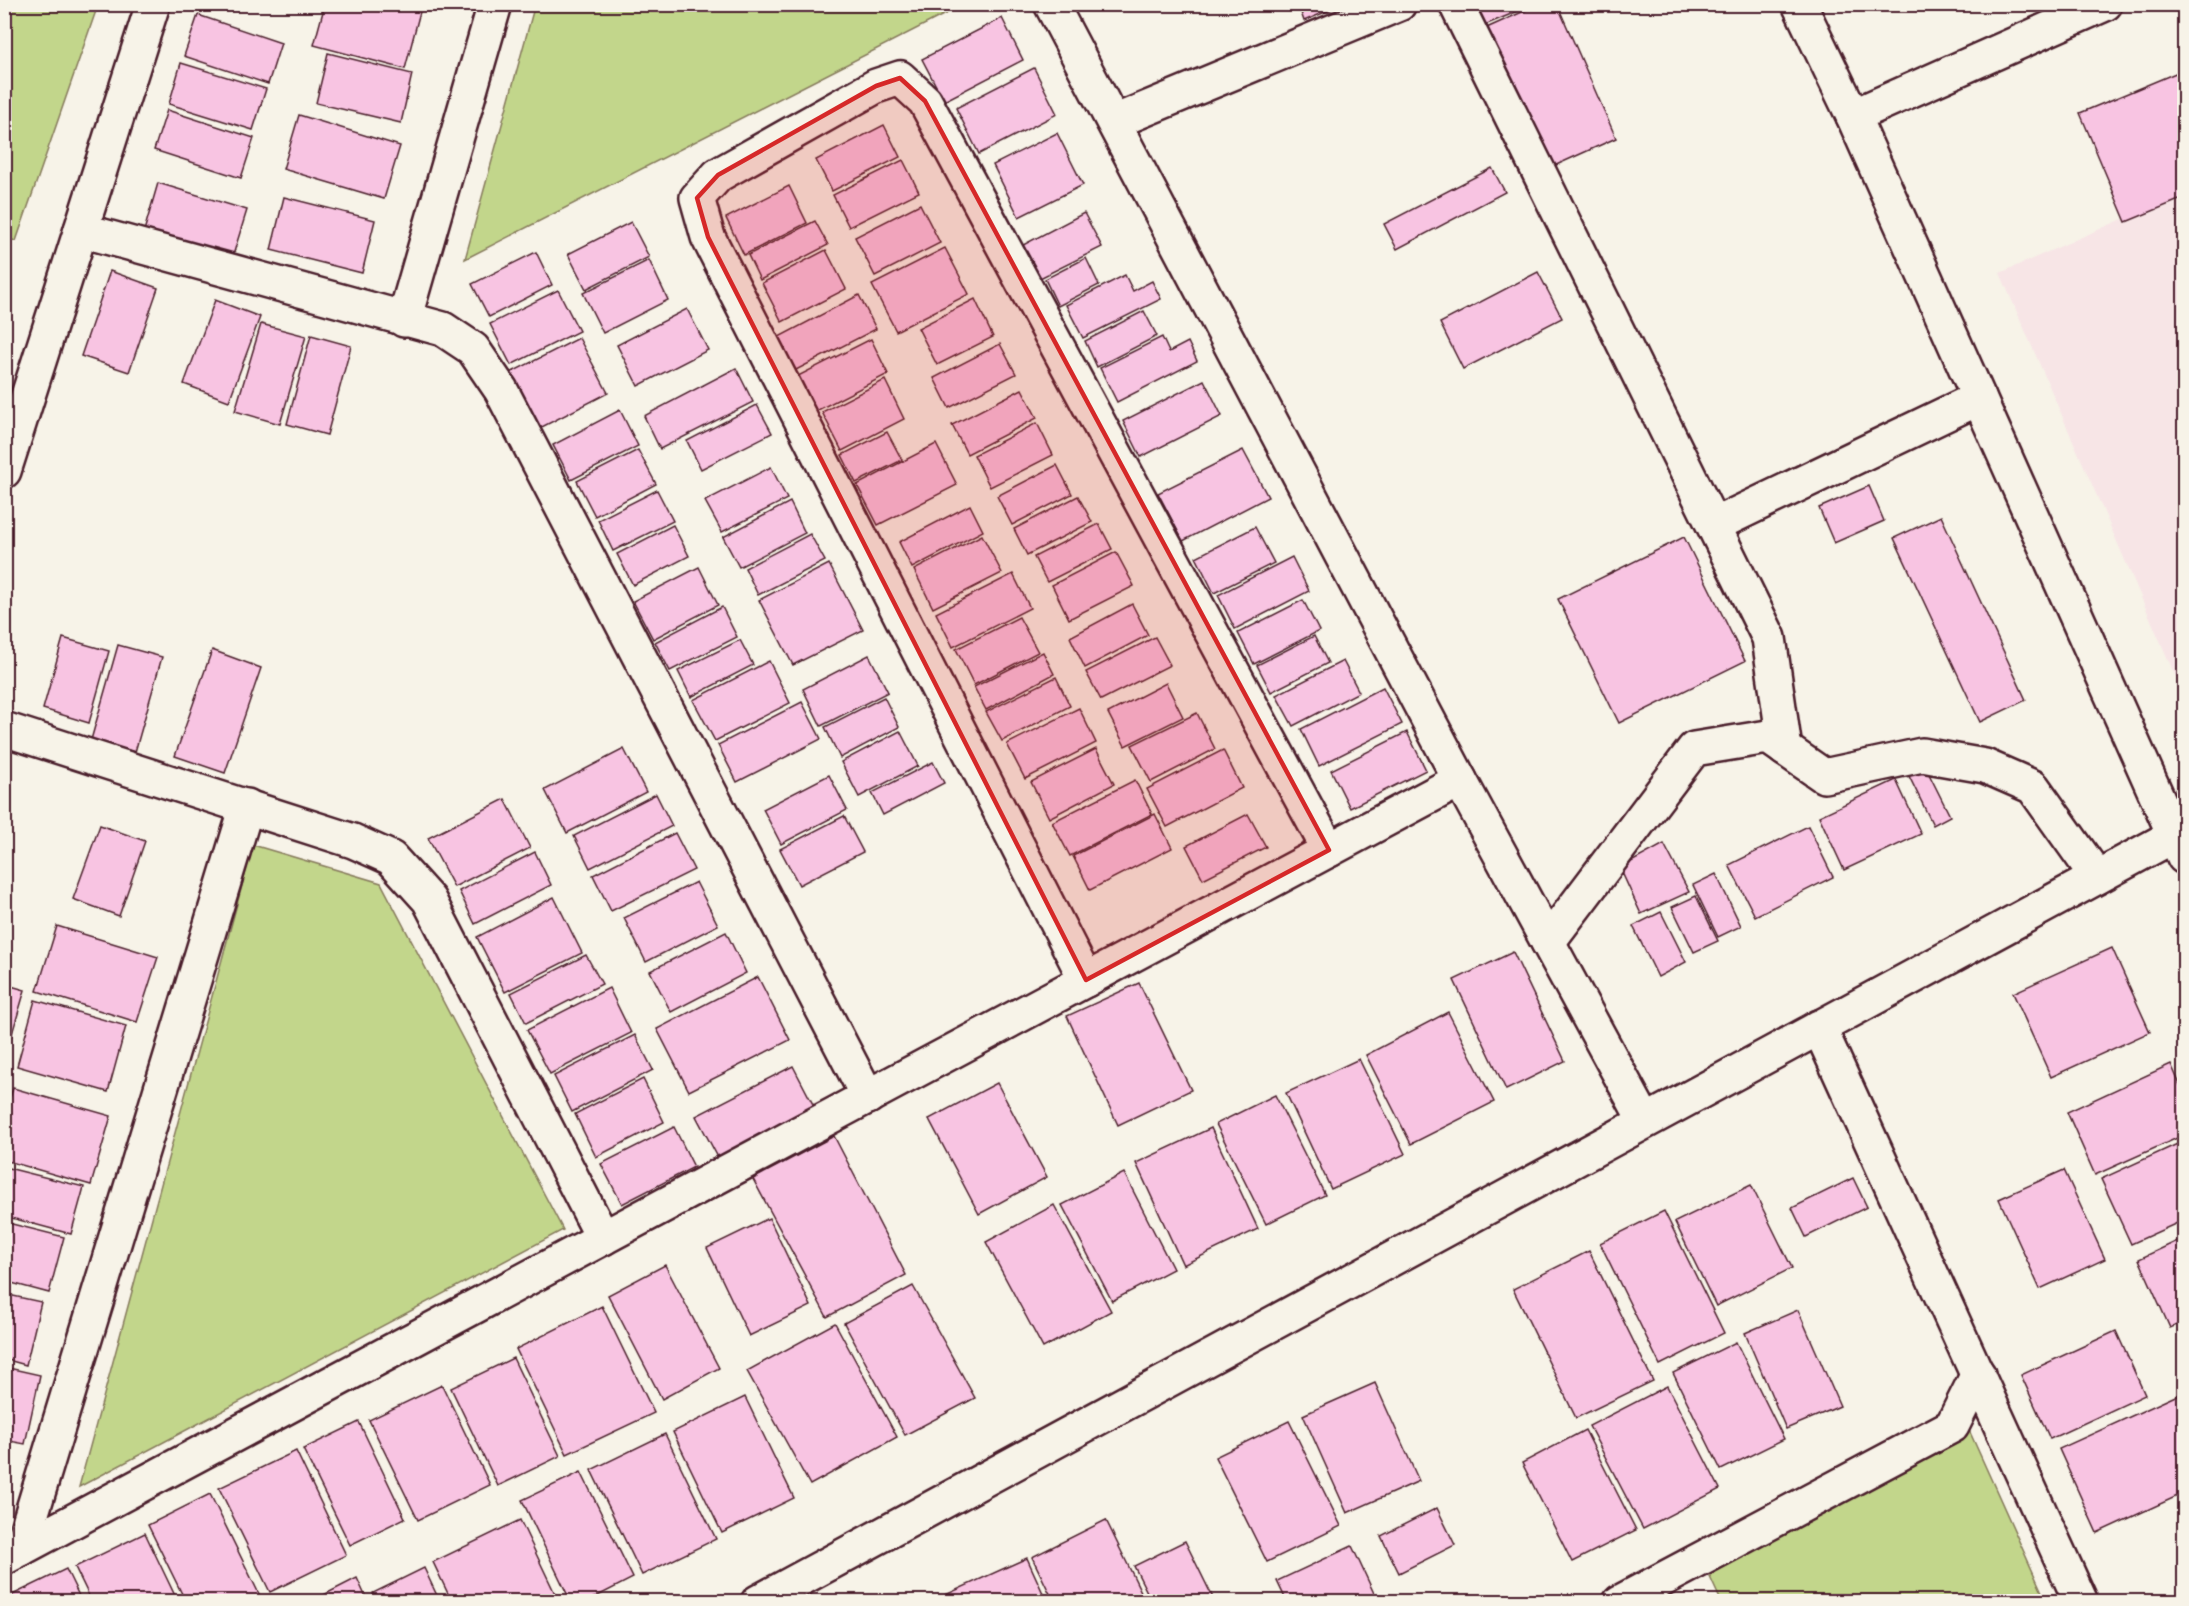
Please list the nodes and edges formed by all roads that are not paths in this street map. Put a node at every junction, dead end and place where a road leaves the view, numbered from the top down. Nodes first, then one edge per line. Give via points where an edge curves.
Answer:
1 (153, 4) edge
2 (495, 4) edge
3 (1051, 4) edge
4 (1399, 4) edge
5 (1456, 4) edge
6 (1799, 4) edge
7 (2105, 4) edge
8 (1853, 116) junction
9 (1114, 122) junction
10 (81, 230) junction
11 (404, 320) junction
12 (1979, 398) junction
13 (4, 471) edge
14 (1714, 525) junction
15 (4, 729) edge
16 (1785, 749) junction
17 (1460, 780) junction
18 (247, 806) junction
19 (2180, 846) edge
20 (1329, 850) junction
21 (2097, 877) junction
22 (1548, 942) junction
23 (1086, 980) junction
24 (1819, 1027) junction
25 (868, 1097) junction
26 (1645, 1121) junction
27 (603, 1238) junction
28 (1978, 1374) junction
29 (13, 1553) edge
30 (758, 1602) edge
31 (1620, 1602) edge
32 (2081, 1602) edge

1 - 10 street
2 - 11 street
3 - 9 street
4 - 9 street
5 - 14 street
6 - 8 street
7 - 8 street
8 - 12 street
9 - 17 street
10 - 11 street
10 - 13 street
11 - 25 street via 443,329 472,349 501,390
12 - 14 street
12 - 19 street
14 - 16 street via 1769,638
15 - 18 street
16 - 21 street via 1824,776 1922,755 1985,766 2033,787
16 - 22 street via 1768,737 1694,749
17 - 20 street
17 - 22 street
18 - 27 street via 353,841 391,858 429,900
18 - 29 street
19 - 21 street
20 - 23 street
20 - 23 street via 925,101 900,78 876,86 718,175 697,198 708,237
21 - 24 street
22 - 26 street
23 - 25 street
24 - 26 street
24 - 28 street
25 - 27 street
26 - 30 street
27 - 29 street
28 - 31 street via 1952,1426
28 - 32 street

